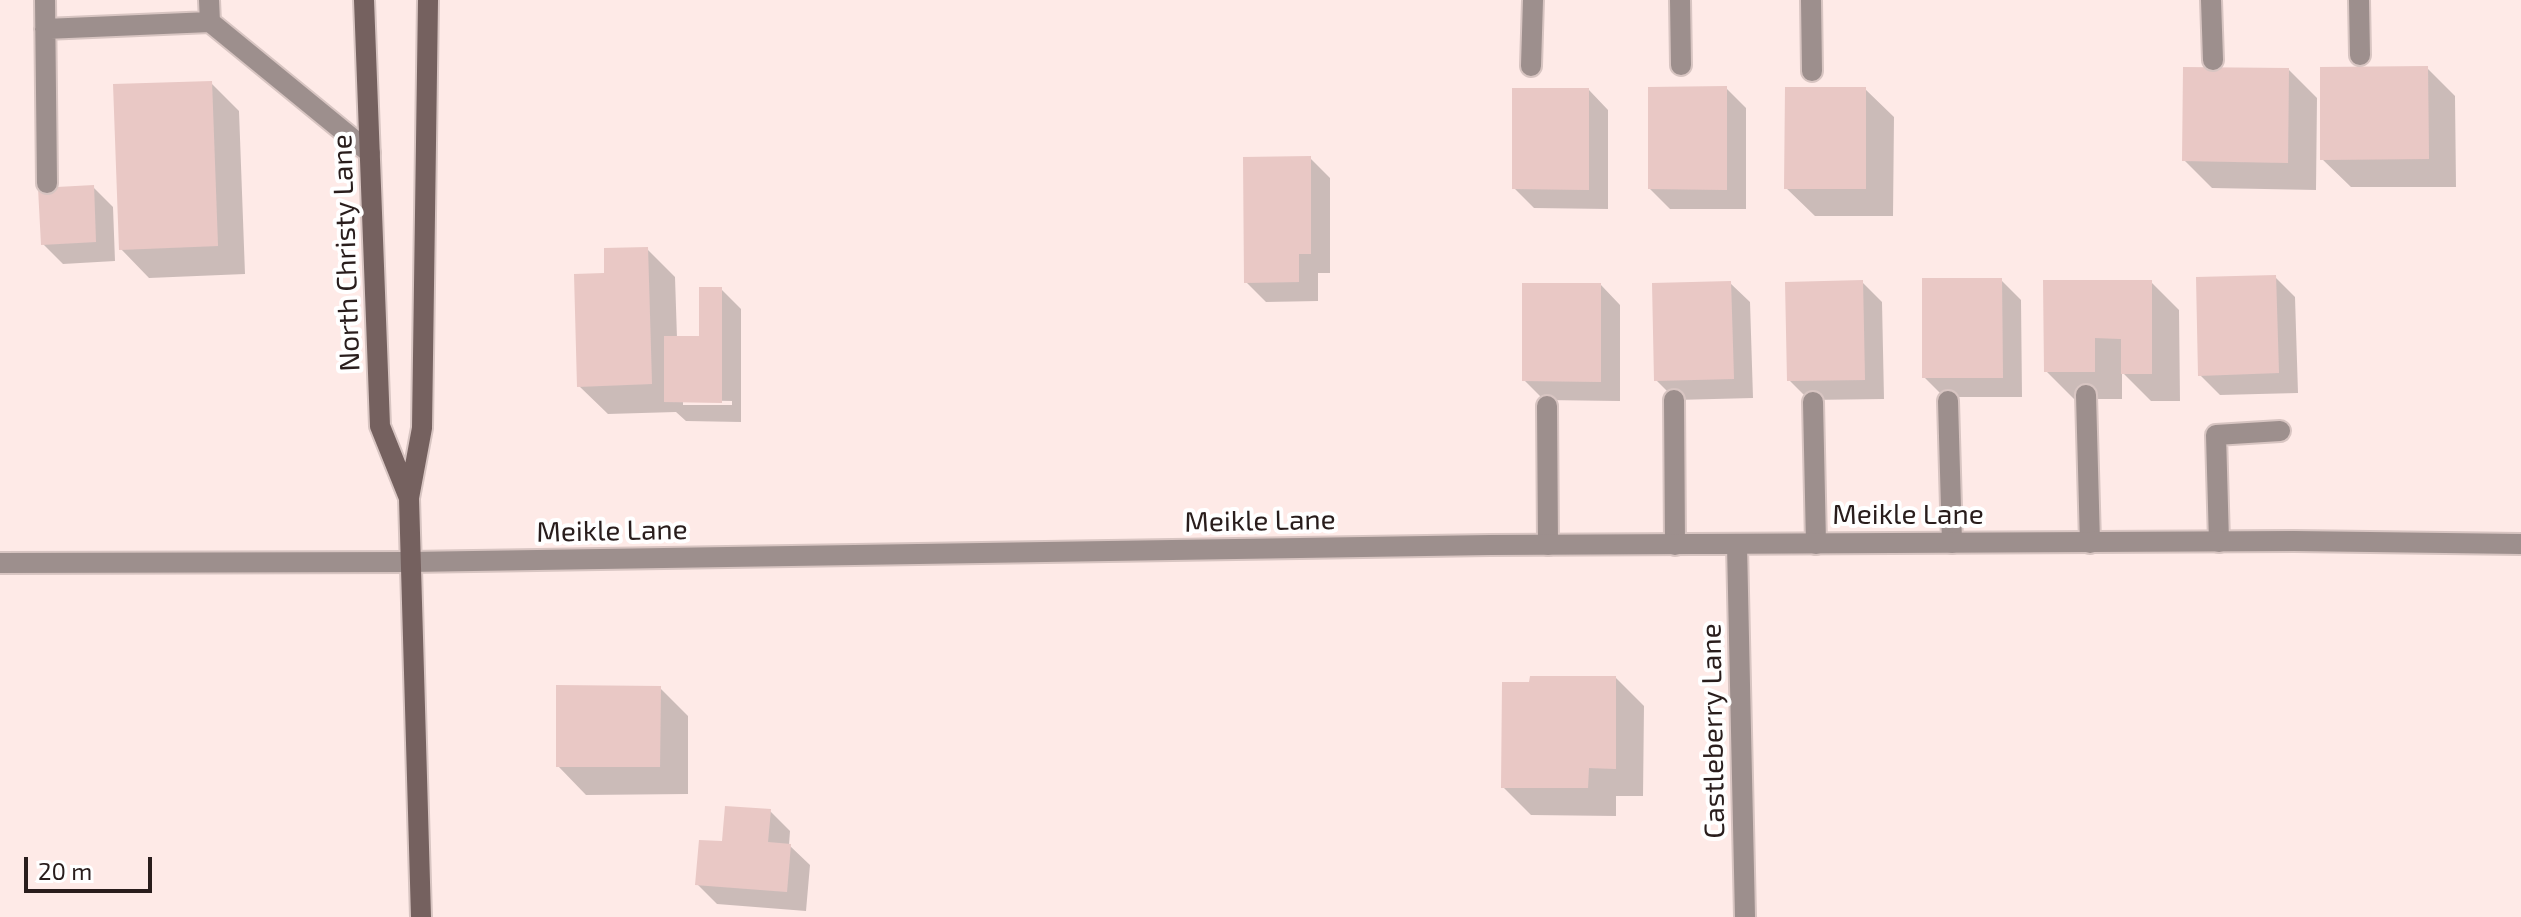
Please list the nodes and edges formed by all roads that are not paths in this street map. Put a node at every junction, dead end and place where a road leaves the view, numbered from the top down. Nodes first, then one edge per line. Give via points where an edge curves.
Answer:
1 (45, 0) edge
2 (209, 0) edge
3 (364, 0) edge
4 (428, 0) edge
5 (1533, 0) edge
6 (1680, 0) edge
7 (1811, 0) edge
8 (2211, 0) edge
9 (2359, 0) edge
10 (210, 22) junction
11 (45, 29) junction
12 (2360, 55) dead end
13 (2213, 60) dead end
14 (1681, 65) dead end
15 (1531, 66) dead end
16 (1812, 71) dead end
17 (370, 153) junction
18 (47, 183) dead end
19 (2086, 395) dead end
20 (1674, 400) dead end
21 (1948, 401) dead end
22 (1813, 402) dead end
23 (1547, 406) dead end
24 (2280, 431) dead end
25 (409, 498) junction
26 (2219, 542) junction
27 (1952, 543) junction
28 (2090, 543) junction
29 (1816, 544) junction
30 (2521, 544) edge
31 (1548, 545) junction
32 (1675, 545) junction
33 (1737, 545) junction
34 (410, 562) junction
35 (0, 563) edge
36 (421, 917) edge
37 (1745, 917) edge

1 - 11 street
2 - 10 street
3 - 17 street, North Christy Lane
4 - 25 street, North Christy Lane via 422,428
5 - 15 street
6 - 14 street
7 - 16 street
8 - 13 street
9 - 12 street
10 - 11 street
10 - 17 street
11 - 18 street
17 - 25 street, North Christy Lane via 380,426
19 - 28 street
20 - 32 street
21 - 27 street
22 - 29 street
23 - 31 street
24 - 26 street via 2216,435
25 - 34 street, North Christy Lane
26 - 28 street, Meikle Lane
26 - 30 street, Meikle Lane
27 - 28 street, Meikle Lane
27 - 29 street, Meikle Lane
29 - 33 street, Meikle Lane
31 - 32 street, Meikle Lane
31 - 34 street, Meikle Lane
32 - 33 street, Meikle Lane
33 - 37 street, Castleberry Lane
34 - 35 street, Meikle Lane
34 - 36 street, North Christy Lane

